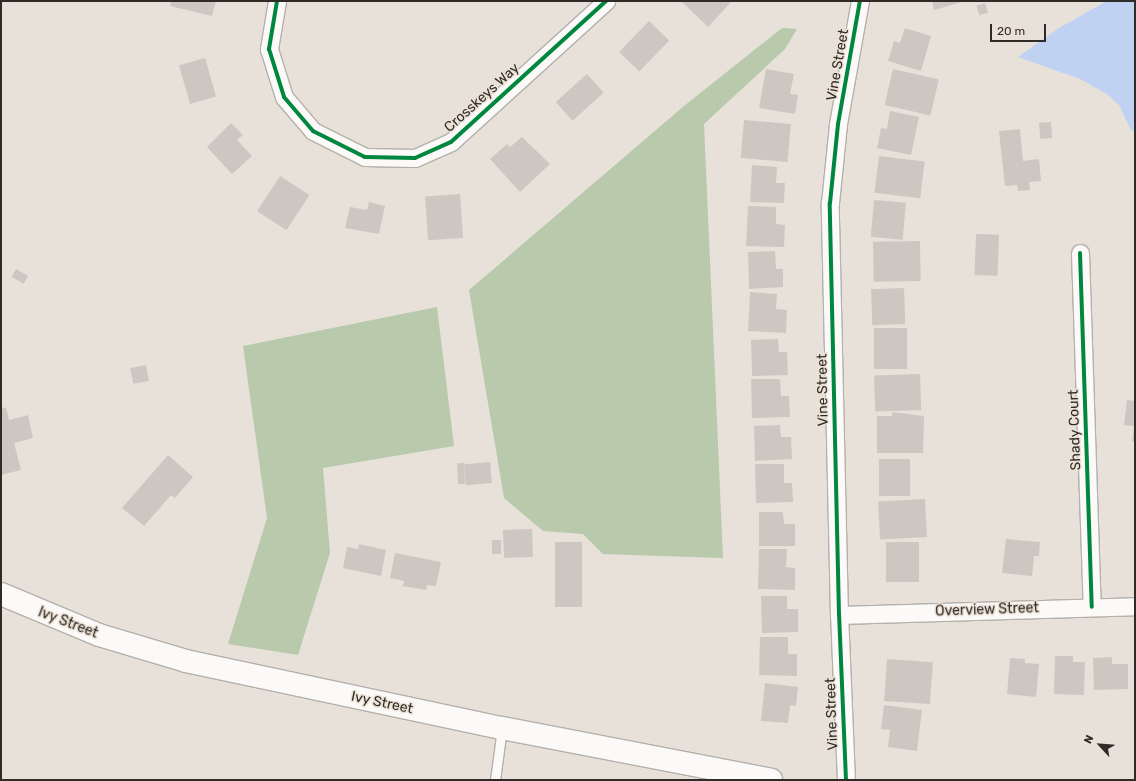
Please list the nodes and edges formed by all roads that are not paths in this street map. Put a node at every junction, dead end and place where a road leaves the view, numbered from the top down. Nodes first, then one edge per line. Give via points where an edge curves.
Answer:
1 (277, 1) edge
2 (860, 1) edge
3 (602, 2) edge
4 (1080, 253) dead end
5 (1, 594) edge
6 (1135, 606) edge
7 (1092, 607) junction
8 (840, 615) junction
9 (502, 728) junction
10 (495, 780) edge
11 (772, 780) edge
12 (846, 780) edge

1 - 3 street, Crosskeys Way via 269,48 284,97 313,131 365,156 415,158 451,142
2 - 8 street, Vine Street via 838,124 830,203
4 - 7 street, Shady Court
5 - 9 main road, Ivy Street via 98,635 186,661
6 - 7 street, Overview Street
7 - 8 street, Overview Street
8 - 12 street, Vine Street
9 - 10 lane
9 - 11 main road, Ivy Street

